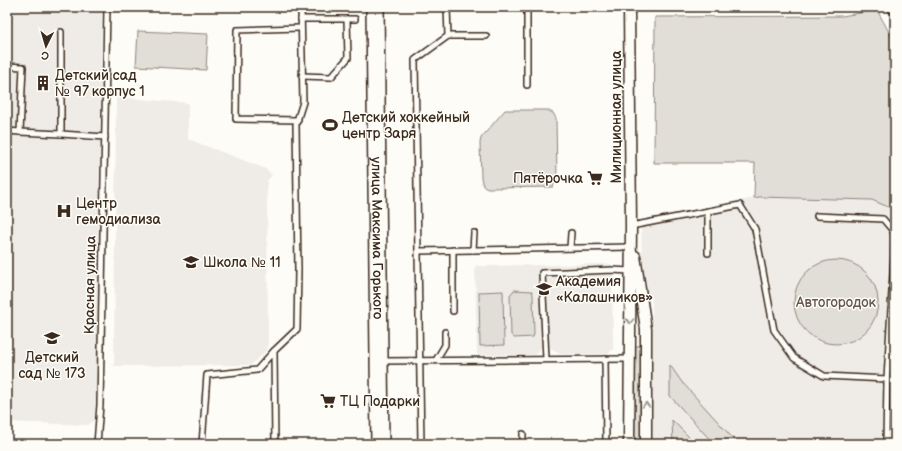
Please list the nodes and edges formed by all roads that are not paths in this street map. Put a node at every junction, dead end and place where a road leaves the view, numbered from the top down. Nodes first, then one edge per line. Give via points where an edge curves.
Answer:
1 (107, 7) edge
2 (301, 7) edge
3 (375, 7) edge
4 (447, 7) edge
5 (527, 7) edge
6 (629, 7) edge
7 (893, 7) edge
8 (895, 10) edge
9 (301, 19) junction
10 (347, 19) junction
11 (355, 19) dead end
12 (300, 28) junction
13 (61, 32) dead end
14 (448, 36) junction
15 (486, 36) dead end
16 (7, 66) edge
17 (302, 76) junction
18 (527, 85) dead end
19 (298, 120) junction
20 (7, 131) edge
21 (20, 132) junction
22 (61, 134) junction
23 (105, 137) junction
24 (708, 211) junction
25 (816, 216) dead end
26 (631, 226) junction
27 (474, 233) dead end
28 (571, 233) dead end
29 (630, 247) junction
30 (570, 248) junction
31 (452, 250) junction
32 (473, 250) junction
33 (418, 251) junction
34 (708, 253) dead end
35 (630, 271) junction
36 (453, 311) dead end
37 (445, 332) dead end
38 (274, 350) junction
39 (629, 359) junction
40 (420, 360) junction
41 (436, 360) junction
42 (546, 360) junction
43 (605, 360) junction
44 (379, 361) junction
45 (888, 379) junction
46 (523, 434) dead end
47 (97, 444) edge
48 (202, 444) edge
49 (275, 444) edge
50 (380, 444) edge
51 (421, 444) edge
52 (523, 444) edge
53 (606, 444) edge
54 (629, 444) edge
55 (646, 444) edge
56 (886, 444) edge

1 - 23 lane, Красная улица
2 - 9 lane
3 - 44 main road, улица Максима Горького
4 - 14 lane
5 - 18 lane
6 - 26 street, Милиционная улица
7 - 8 street
9 - 10 lane
9 - 12 lane
10 - 11 lane
10 - 17 lane via 348,58 332,77
12 - 17 lane
12 - 19 lane via 237,30 236,119
13 - 22 lane
14 - 15 lane
14 - 33 lane via 415,60
16 - 21 lane via 23,67
17 - 19 lane via 303,102
19 - 38 lane via 298,329
20 - 21 lane
21 - 22 lane
22 - 23 lane
23 - 47 lane, Красная улица
24 - 26 lane
24 - 34 lane
24 - 45 lane via 740,205 755,229 774,330 794,358 824,376
25 - 45 lane via 882,219 894,232
26 - 29 street, Милиционная улица
55 -> 26 street, Милиционная улица via 646,329
27 - 32 lane
28 - 30 lane
29 - 30 lane
29 - 35 street, Милиционная улица
30 - 32 lane
31 - 32 lane
31 - 33 lane
31 - 36 lane
33 - 40 lane
35 -> 39 street, Милиционная улица
35 - 42 lane via 542,274
37 - 41 lane via 445,345
38 - 48 lane via 257,370 207,375
38 - 49 lane
39 - 43 lane
39 - 54 street, Милиционная улица
40 - 41 lane
40 - 44 lane
40 - 51 lane
41 - 42 lane
42 - 43 lane
43 - 53 lane
44 - 50 main road, улица Максима Горького
45 - 56 lane
46 - 52 lane

